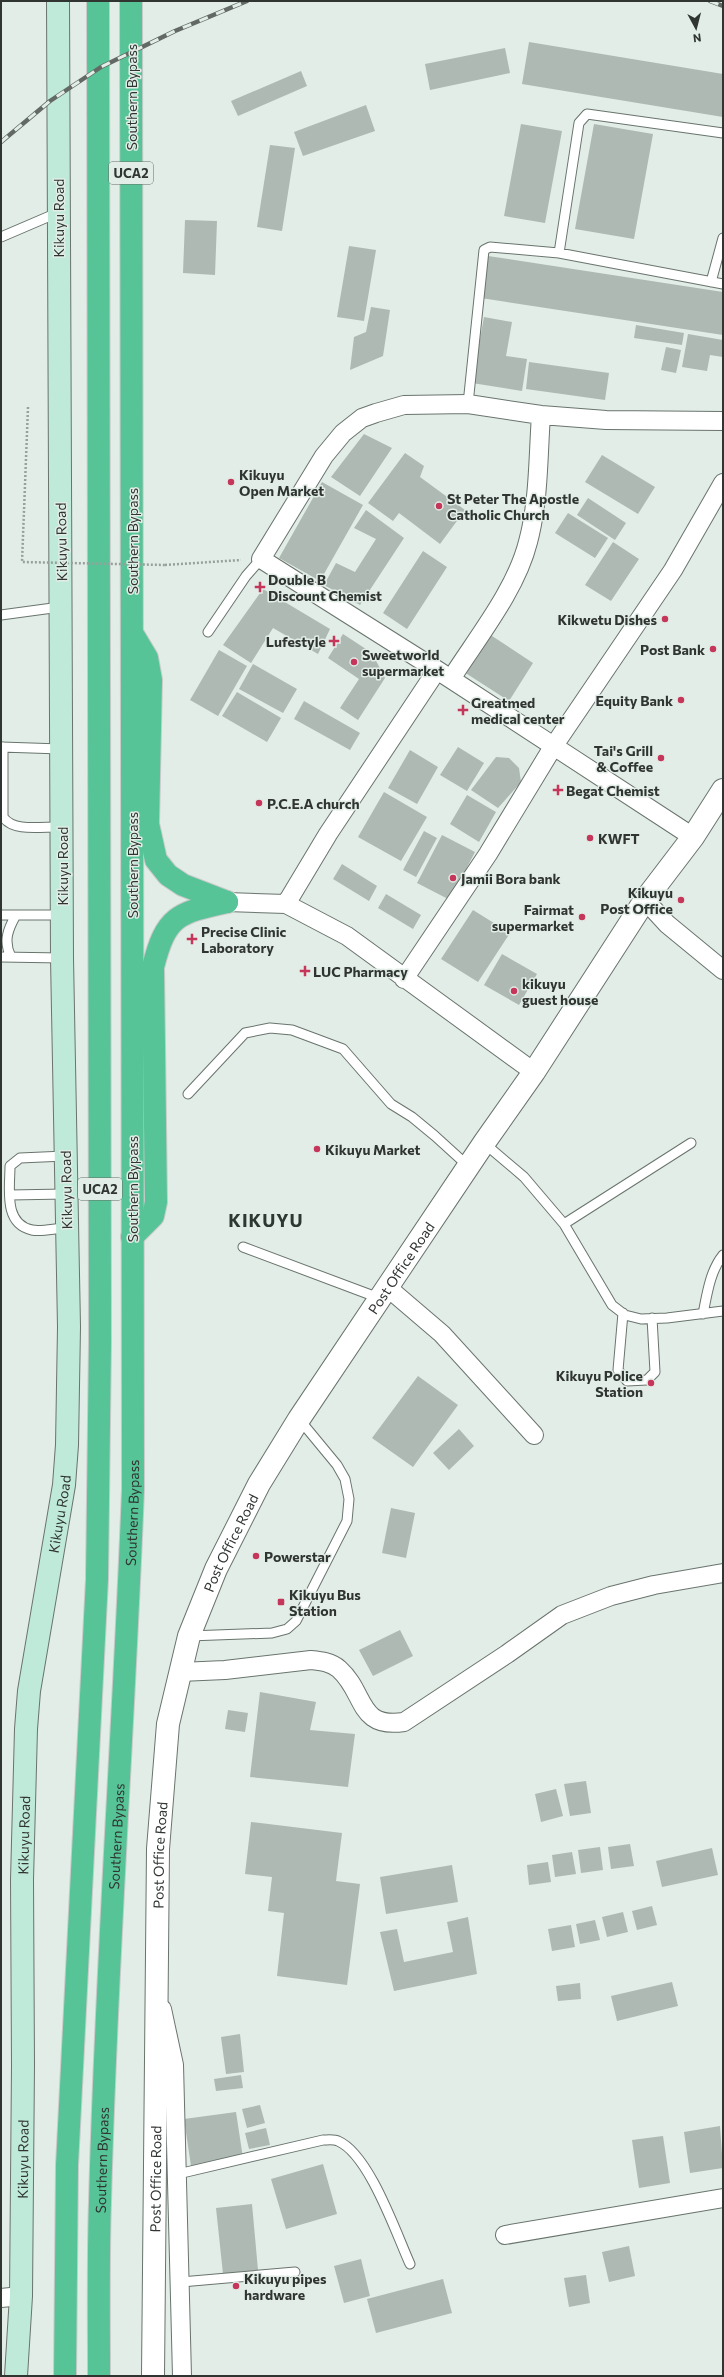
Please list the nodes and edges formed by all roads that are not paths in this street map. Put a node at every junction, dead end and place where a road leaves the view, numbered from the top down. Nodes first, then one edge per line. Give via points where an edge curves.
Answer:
1 (58, 1) edge
2 (98, 1) edge
3 (131, 1) edge
4 (723, 133) edge
5 (58, 213) junction
6 (1, 237) edge
7 (723, 238) edge
8 (559, 253) junction
9 (711, 282) junction
10 (723, 284) edge
11 (468, 404) junction
12 (541, 415) junction
13 (723, 421) edge
14 (723, 483) edge
15 (262, 559) junction
16 (62, 606) junction
17 (1, 615) edge
18 (132, 632) junction
19 (208, 632) dead end
20 (444, 675) junction
21 (2, 747) edge
22 (553, 747) junction
23 (61, 749) junction
24 (723, 790) edge
25 (62, 826) junction
26 (693, 837) junction
27 (645, 900) junction
28 (227, 902) junction
29 (286, 904) junction
30 (1, 915) edge
31 (16, 915) junction
32 (62, 915) junction
33 (1, 957) edge
34 (11, 957) junction
35 (62, 958) junction
36 (723, 970) edge
37 (404, 979) junction
38 (534, 1072) junction
39 (188, 1094) dead end
40 (484, 1143) junction
41 (691, 1143) dead end
42 (65, 1156) junction
43 (469, 1167) junction
44 (65, 1194) junction
45 (10, 1195) junction
46 (564, 1224) junction
47 (66, 1228) junction
48 (132, 1237) junction
49 (243, 1247) dead end
50 (723, 1255) edge
51 (383, 1293) junction
52 (723, 1311) edge
53 (623, 1313) junction
54 (703, 1314) junction
55 (652, 1318) junction
56 (299, 1419) junction
57 (534, 1435) dead end
58 (723, 1573) edge
59 (189, 1636) junction
60 (180, 1672) junction
61 (156, 1979) junction
62 (178, 2174) junction
63 (723, 2198) edge
64 (505, 2235) dead end
65 (410, 2264) dead end
66 (295, 2272) dead end
67 (181, 2282) junction
68 (11, 2297) edge
69 (16, 2376) edge
70 (65, 2376) edge
71 (99, 2376) edge
72 (152, 2376) edge
73 (182, 2376) edge

1 - 5 main road, Kikuyu Road
2 - 70 highway, UCA2 via 100,1358 97,1579 67,2165
3 - 18 highway, Southern Bypass / UCA2
4 - 8 lane via 587,114 579,123
5 - 6 lane
5 - 16 main road, Kikuyu Road
7 - 9 lane
8 - 9 lane
8 - 11 lane via 500,246 484,250
9 - 10 lane
11 - 12 street
11 - 15 street via 404,405 362,418 343,433 324,456
12 - 13 street via 606,420
12 - 20 street via 535,506 528,543 513,579
14 - 22 street via 673,570
15 - 19 lane via 246,576
15 - 20 street
16 - 17 lane
16 - 23 main road, Kikuyu Road
18 - 28 highway via 147,658 151,680 148,824 156,860 168,875 183,885
18 - 48 highway, Southern Bypass / UCA2
20 - 22 street
20 - 29 street via 328,834
21 - 23 lane
21 - 25 lane via 3,817 7,824
22 - 26 street
22 - 37 street via 488,854
23 - 25 main road, Kikuyu Road
24 - 26 street, Post Office Road
25 - 32 main road, Kikuyu Road
26 - 27 street, Post Office Road
27 - 36 street via 667,924
27 - 38 street, Post Office Road
28 - 29 street
28 - 48 highway via 186,914 166,928 160,939 153,968 156,1202 153,1216
29 - 37 street via 347,936
30 - 31 lane
31 - 32 lane
31 - 34 lane via 9,927 6,941
32 - 35 main road, Kikuyu Road
33 - 34 lane
34 - 35 lane
35 - 42 main road, Kikuyu Road
37 - 38 street
38 - 40 street, Post Office Road
39 - 43 lane via 245,1033 270,1028 292,1030 343,1049 391,1104 412,1117
40 - 43 street, Post Office Road
40 - 46 lane via 524,1177
41 - 46 lane
42 - 44 main road, Kikuyu Road
42 - 45 lane via 20,1158 14,1161 10,1166
43 - 51 street, Post Office Road
44 - 45 lane
44 - 47 main road, Kikuyu Road
45 - 47 lane via 10,1210 20,1225 32,1230
46 - 53 lane via 612,1305
47 - 68 main road, Kikuyu Road via 68,1388 64,1485 29,1691 24,1758
48 - 71 highway, Southern Bypass / UCA2 via 133,1489 128,1628 118,1762 100,2203
49 - 51 lane
50 - 54 lane via 709,1284
51 - 56 street, Post Office Road
51 - 57 street via 442,1334
52 - 54 lane
53 - 55 lane via 641,1319
53 - 55 lane via 618,1370 627,1381 647,1380 655,1372
54 - 55 lane
56 - 59 street, Post Office Road via 259,1484 216,1569
56 - 59 lane via 337,1465 345,1479 349,1499 347,1521 296,1621 286,1629 272,1633
58 - 60 street via 654,1585 611,1596 562,1615 404,1722 378,1722 369,1716 340,1670 324,1662 310,1660 225,1670
59 - 60 street, Post Office Road
60 - 61 street, Post Office Road via 168,1724 162,1786 158,1849
61 - 62 street via 174,2065
61 - 72 street, Post Office Road
62 - 65 lane via 323,2140 338,2140 356,2156 374,2184
62 - 67 street
63 - 64 street
66 - 67 lane
67 - 73 street
68 - 69 main road, Kikuyu Road

